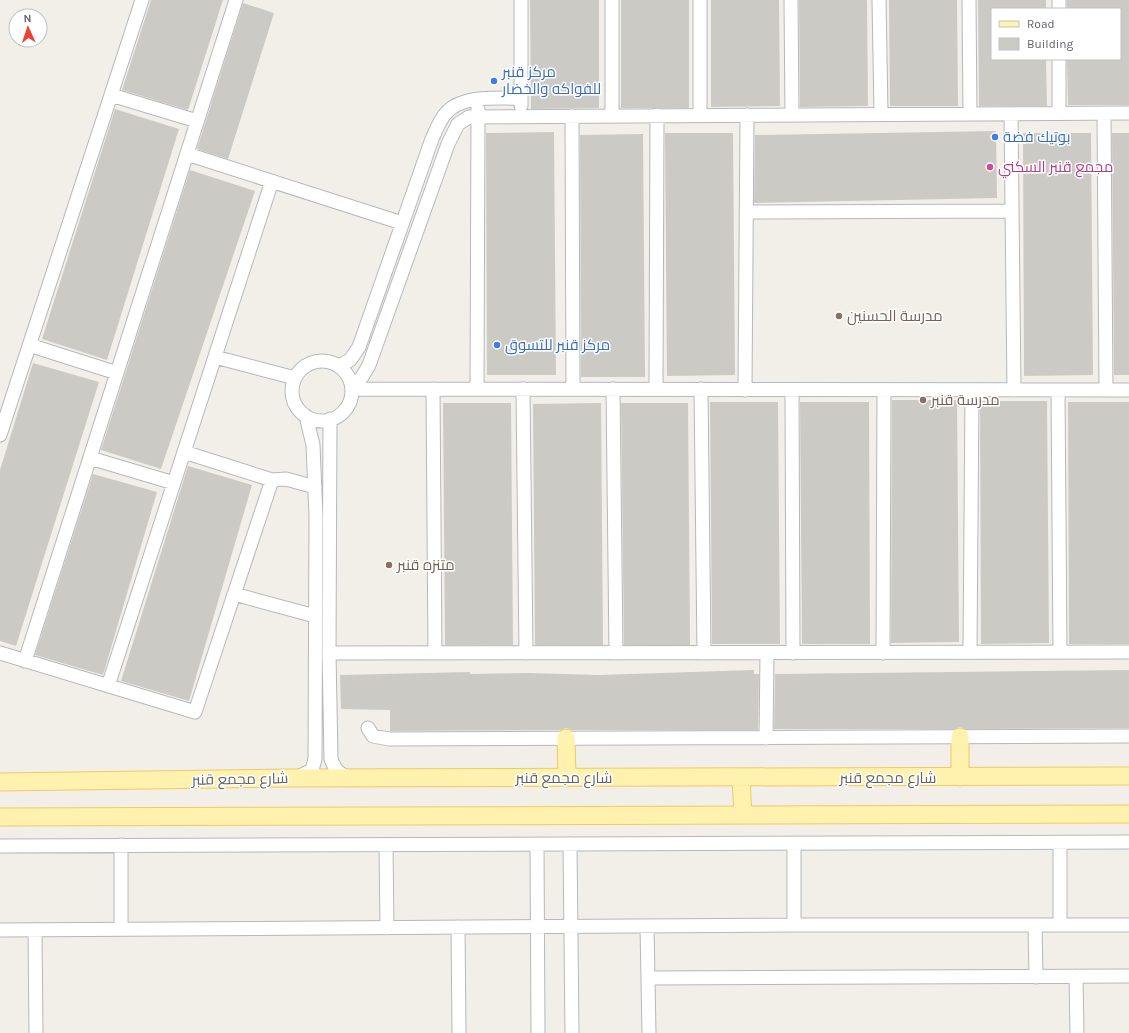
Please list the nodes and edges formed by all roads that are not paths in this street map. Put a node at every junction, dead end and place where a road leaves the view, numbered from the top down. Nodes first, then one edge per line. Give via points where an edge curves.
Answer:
1 (142, 0) edge
2 (236, 0) edge
3 (521, 0) edge
4 (612, 0) edge
5 (700, 0) edge
6 (791, 0) edge
7 (879, 0) edge
8 (969, 0) edge
9 (1059, 60) edge
10 (111, 95) junction
11 (522, 98) junction
12 (478, 100) junction
13 (881, 113) junction
14 (1059, 113) junction
15 (1104, 113) junction
16 (1129, 113) edge
17 (792, 114) junction
18 (970, 114) junction
19 (1011, 114) junction
20 (612, 115) junction
21 (657, 115) junction
22 (700, 115) junction
23 (747, 115) junction
24 (478, 116) junction
25 (521, 116) junction
26 (572, 116) junction
27 (197, 122) junction
28 (432, 139) junction
29 (448, 144) junction
30 (187, 154) junction
31 (272, 181) junction
32 (1012, 211) junction
33 (747, 212) junction
34 (402, 223) junction
35 (29, 346) junction
36 (215, 357) junction
37 (339, 366) junction
38 (117, 373) junction
39 (295, 378) junction
40 (352, 388) junction
41 (433, 389) junction
42 (477, 389) junction
43 (523, 389) junction
44 (614, 389) junction
45 (701, 389) junction
46 (573, 390) junction
47 (656, 390) junction
48 (745, 390) junction
49 (792, 390) junction
50 (884, 390) junction
51 (972, 390) junction
52 (1014, 390) junction
53 (1058, 390) junction
54 (1106, 390) junction
55 (1129, 390) edge
56 (306, 416) junction
57 (330, 419) junction
58 (0, 435) edge
59 (184, 452) junction
60 (90, 458) junction
61 (272, 480) junction
62 (174, 483) junction
63 (315, 487) junction
64 (316, 567) junction
65 (329, 567) junction
66 (234, 594) junction
67 (315, 616) junction
68 (970, 652) junction
69 (1060, 652) junction
70 (1129, 652) edge
71 (0, 653) edge
72 (329, 653) junction
73 (435, 653) junction
74 (526, 653) junction
75 (704, 653) junction
76 (767, 653) junction
77 (793, 653) junction
78 (884, 653) junction
79 (616, 654) junction
80 (25, 661) junction
81 (108, 686) junction
82 (368, 728) dead end
83 (1129, 736) edge
84 (960, 737) junction
85 (566, 738) junction
86 (766, 738) junction
87 (1129, 776) edge
88 (960, 777) junction
89 (292, 778) junction
90 (567, 778) junction
91 (352, 779) junction
92 (741, 779) junction
93 (0, 782) edge
94 (1129, 814) edge
95 (743, 815) junction
96 (0, 817) edge
97 (1129, 842) edge
98 (1060, 843) junction
99 (537, 844) junction
100 (570, 844) junction
101 (794, 844) junction
102 (121, 845) junction
103 (386, 845) junction
104 (0, 846) edge
105 (794, 925) junction
106 (1035, 925) junction
107 (1060, 925) junction
108 (1129, 925) edge
109 (571, 926) junction
110 (647, 926) junction
111 (458, 927) junction
112 (537, 927) junction
113 (387, 928) junction
114 (121, 929) junction
115 (0, 930) edge
116 (36, 930) junction
117 (1076, 976) junction
118 (1129, 976) edge
119 (1036, 977) junction
120 (648, 978) junction
121 (36, 1033) edge
122 (459, 1033) edge
123 (538, 1033) edge
124 (572, 1033) edge
125 (649, 1033) edge
126 (1077, 1033) edge

1 - 10 street
2 - 27 street
3 - 11 street
4 - 20 street
5 - 22 street
6 - 17 street
7 - 13 street
8 - 18 street
9 - 14 street
10 - 27 street
10 - 35 street
11 - 12 street
11 - 25 street
12 - 24 street
12 - 28 street via 452,107 443,116
13 - 17 street
13 - 18 street
14 - 15 street
14 - 19 street
15 - 16 street
15 - 54 street
17 - 23 street
18 - 19 street
19 - 32 street
20 - 21 street
20 - 26 street
21 - 22 street
21 - 47 street
22 - 23 street
23 - 33 street
24 - 25 street
24 - 29 street via 469,117 458,124
24 - 42 street
25 - 26 street
26 - 46 street
27 - 30 street
28 - 29 street
28 - 34 street
29 - 40 street via 370,365
30 - 31 street
30 - 38 street
31 - 34 street
31 - 36 street
32 - 33 street
32 - 52 street
33 - 48 street
34 - 37 street via 359,347 350,360
35 - 38 street
35 - 58 street
36 - 39 street
36 - 59 street
37 - 39 street via 323,361 314,362 300,371
37 - 40 street via 345,372
38 - 60 street
39 - 56 street via 295,403
40 - 41 street
40 - 57 street via 349,405
41 - 42 street
41 - 73 street
42 - 43 street
43 - 46 street
43 - 74 street
44 - 46 street
44 - 47 street
44 - 79 street
45 - 47 street
45 - 48 street
45 - 75 street
48 - 49 street
49 - 50 street
49 - 77 street
50 - 51 street
50 - 78 street
51 - 52 street
51 - 68 street
52 - 53 street
53 - 54 street
53 - 69 street
54 - 55 street
56 - 57 street via 318,420
56 - 63 street via 313,445
57 - 65 street
59 - 61 street
59 - 62 street
60 - 62 street
60 - 80 street
61 - 63 street via 286,479
61 - 66 street
62 - 81 street
63 - 64 street
64 - 65 street
64 - 67 street
65 - 72 street
66 - 67 street
66 - 81 street via 195,712
67 - 89 street via 315,759 312,770
68 - 69 street
68 - 78 street
69 - 70 street
71 - 80 street
72 - 73 street
72 - 91 street via 331,759 334,769
73 - 74 street
74 - 79 street
75 - 76 street
75 - 79 street
76 - 77 street
76 - 86 street
77 - 78 street
80 - 81 street
82 - 85 street via 372,736 389,739
83 - 84 street
84 - 86 street
84 - 88 main road
85 - 86 street
85 - 90 main road
87 - 88 main road, شارع مجمع قنبر
88 - 92 main road, شارع مجمع قنبر
89 - 91 main road, شارع مجمع قنبر
89 - 93 main road, شارع مجمع قنبر
90 - 91 main road, شارع مجمع قنبر
90 - 92 main road, شارع مجمع قنبر
92 - 95 main road
94 - 95 main road
95 - 96 main road
97 - 98 street
98 - 101 street
98 - 107 street
99 - 100 street
99 - 103 street
99 - 112 street
100 - 101 street
100 - 109 street
101 - 105 street
102 - 103 street
102 - 104 street
102 - 114 street
103 - 113 street
105 - 106 street
105 - 110 street
106 - 107 street
106 - 119 street
107 - 108 street
109 - 110 street
109 - 112 street
109 - 124 street
110 - 120 street
111 - 112 street
111 - 113 street
111 - 122 street
112 - 123 street
113 - 114 street
114 - 116 street
115 - 116 street
116 - 121 street
117 - 118 street
117 - 119 street
117 - 126 street
119 - 120 street
120 - 125 street

